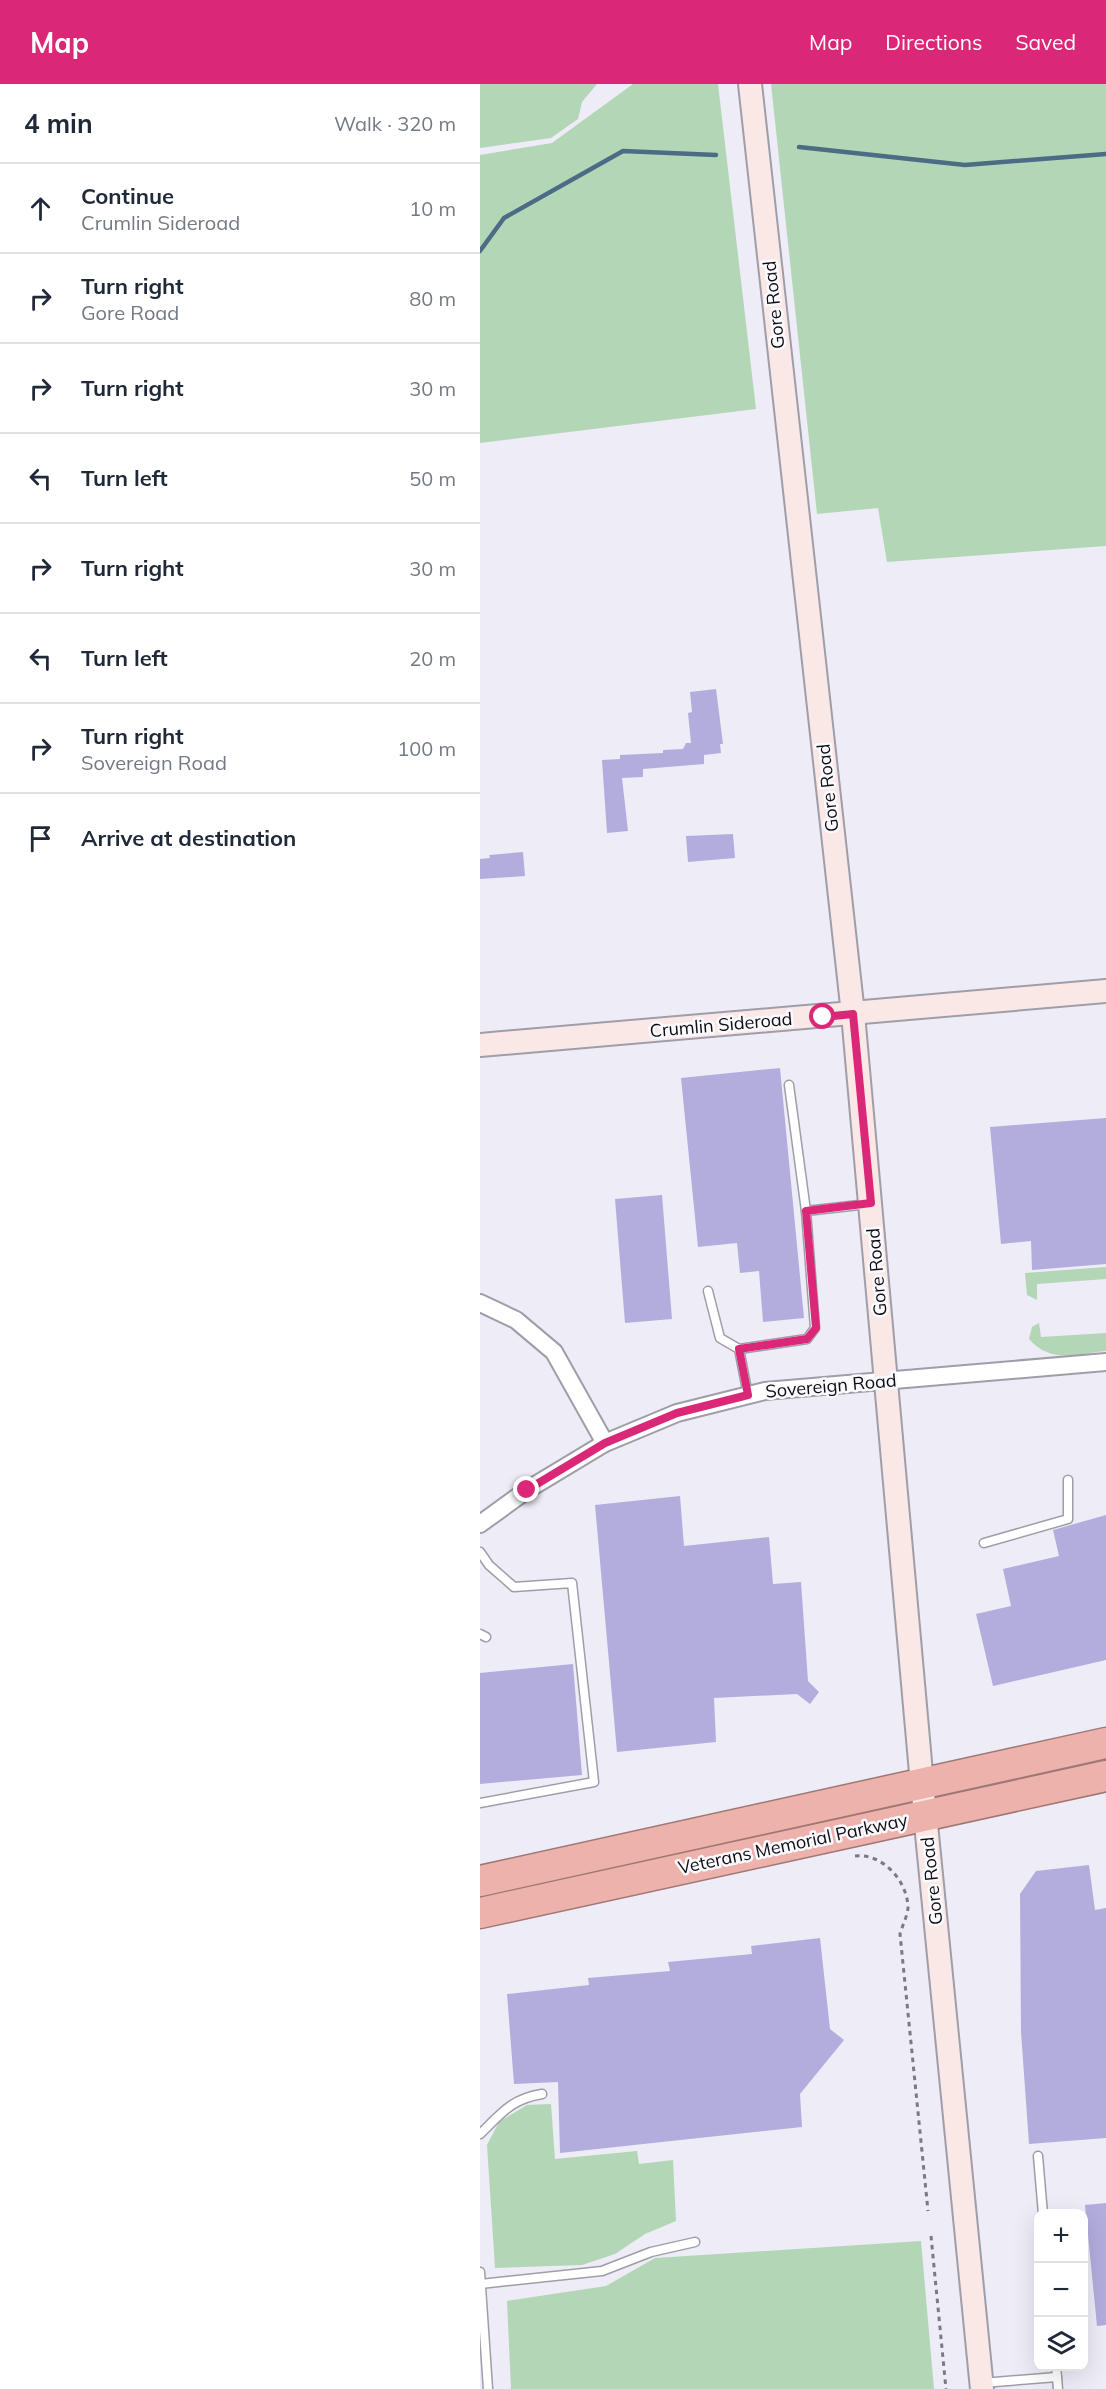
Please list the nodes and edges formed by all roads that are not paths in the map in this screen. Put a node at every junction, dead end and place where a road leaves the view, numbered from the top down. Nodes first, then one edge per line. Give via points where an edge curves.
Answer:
1 (750, 84) edge
2 (1106, 991) edge
3 (853, 1014) junction
4 (480, 1045) edge
5 (789, 1085) dead end
6 (871, 1203) junction
7 (806, 1211) junction
8 (708, 1291) dead end
9 (480, 1303) edge
10 (739, 1349) junction
11 (1106, 1362) edge
12 (887, 1381) junction
13 (748, 1395) junction
14 (605, 1443) junction
15 (1068, 1480) dead end
16 (480, 1524) edge
17 (984, 1543) dead end
18 (480, 1552) edge
19 (1106, 1743) edge
20 (1106, 1776) edge
21 (922, 1784) junction
22 (480, 1803) edge
23 (926, 1815) junction
24 (480, 1881) edge
25 (480, 1913) edge
26 (542, 2094) dead end
27 (480, 2134) edge
28 (1038, 2156) dead end
29 (1043, 2209) edge
30 (695, 2242) dead end
31 (480, 2272) edge
32 (480, 2284) edge
33 (482, 2325) edge
34 (1056, 2371) edge
35 (1057, 2377) junction
36 (982, 2386) edge
37 (488, 2389) edge
38 (1058, 2389) edge

1 - 3 main road, Gore Road
2 - 3 main road, Crumlin Sideroad
3 - 4 main road, Crumlin Sideroad
3 - 6 main road, Gore Road
5 - 7 lane
6 - 7 lane
6 - 12 main road, Gore Road
7 - 10 lane via 816,1328 807,1339
8 - 10 lane via 720,1338
9 - 14 street via 516,1320 554,1352
10 - 13 lane
11 - 12 street, Sovereign Road
12 - 13 street, Sovereign Road
12 - 21 main road, Gore Road
13 - 14 street, Sovereign Road via 677,1413
14 - 16 street, Sovereign Road
15 - 17 lane via 1068,1519
18 - 22 lane via 514,1587 572,1583 594,1782
19 - 21 highway, Veterans Memorial Parkway
20 - 23 highway, Veterans Memorial Parkway
21 - 23 main road, Gore Road
21 - 24 highway, Veterans Memorial Parkway
23 - 25 highway, Veterans Memorial Parkway
23 - 36 main road, Gore Road
26 - 27 lane via 523,2097
28 - 29 lane
30 - 32 lane via 651,2252 602,2271
31 - 32 lane
32 - 33 lane
33 - 37 lane
34 - 35 lane
35 - 36 lane
35 - 38 lane

